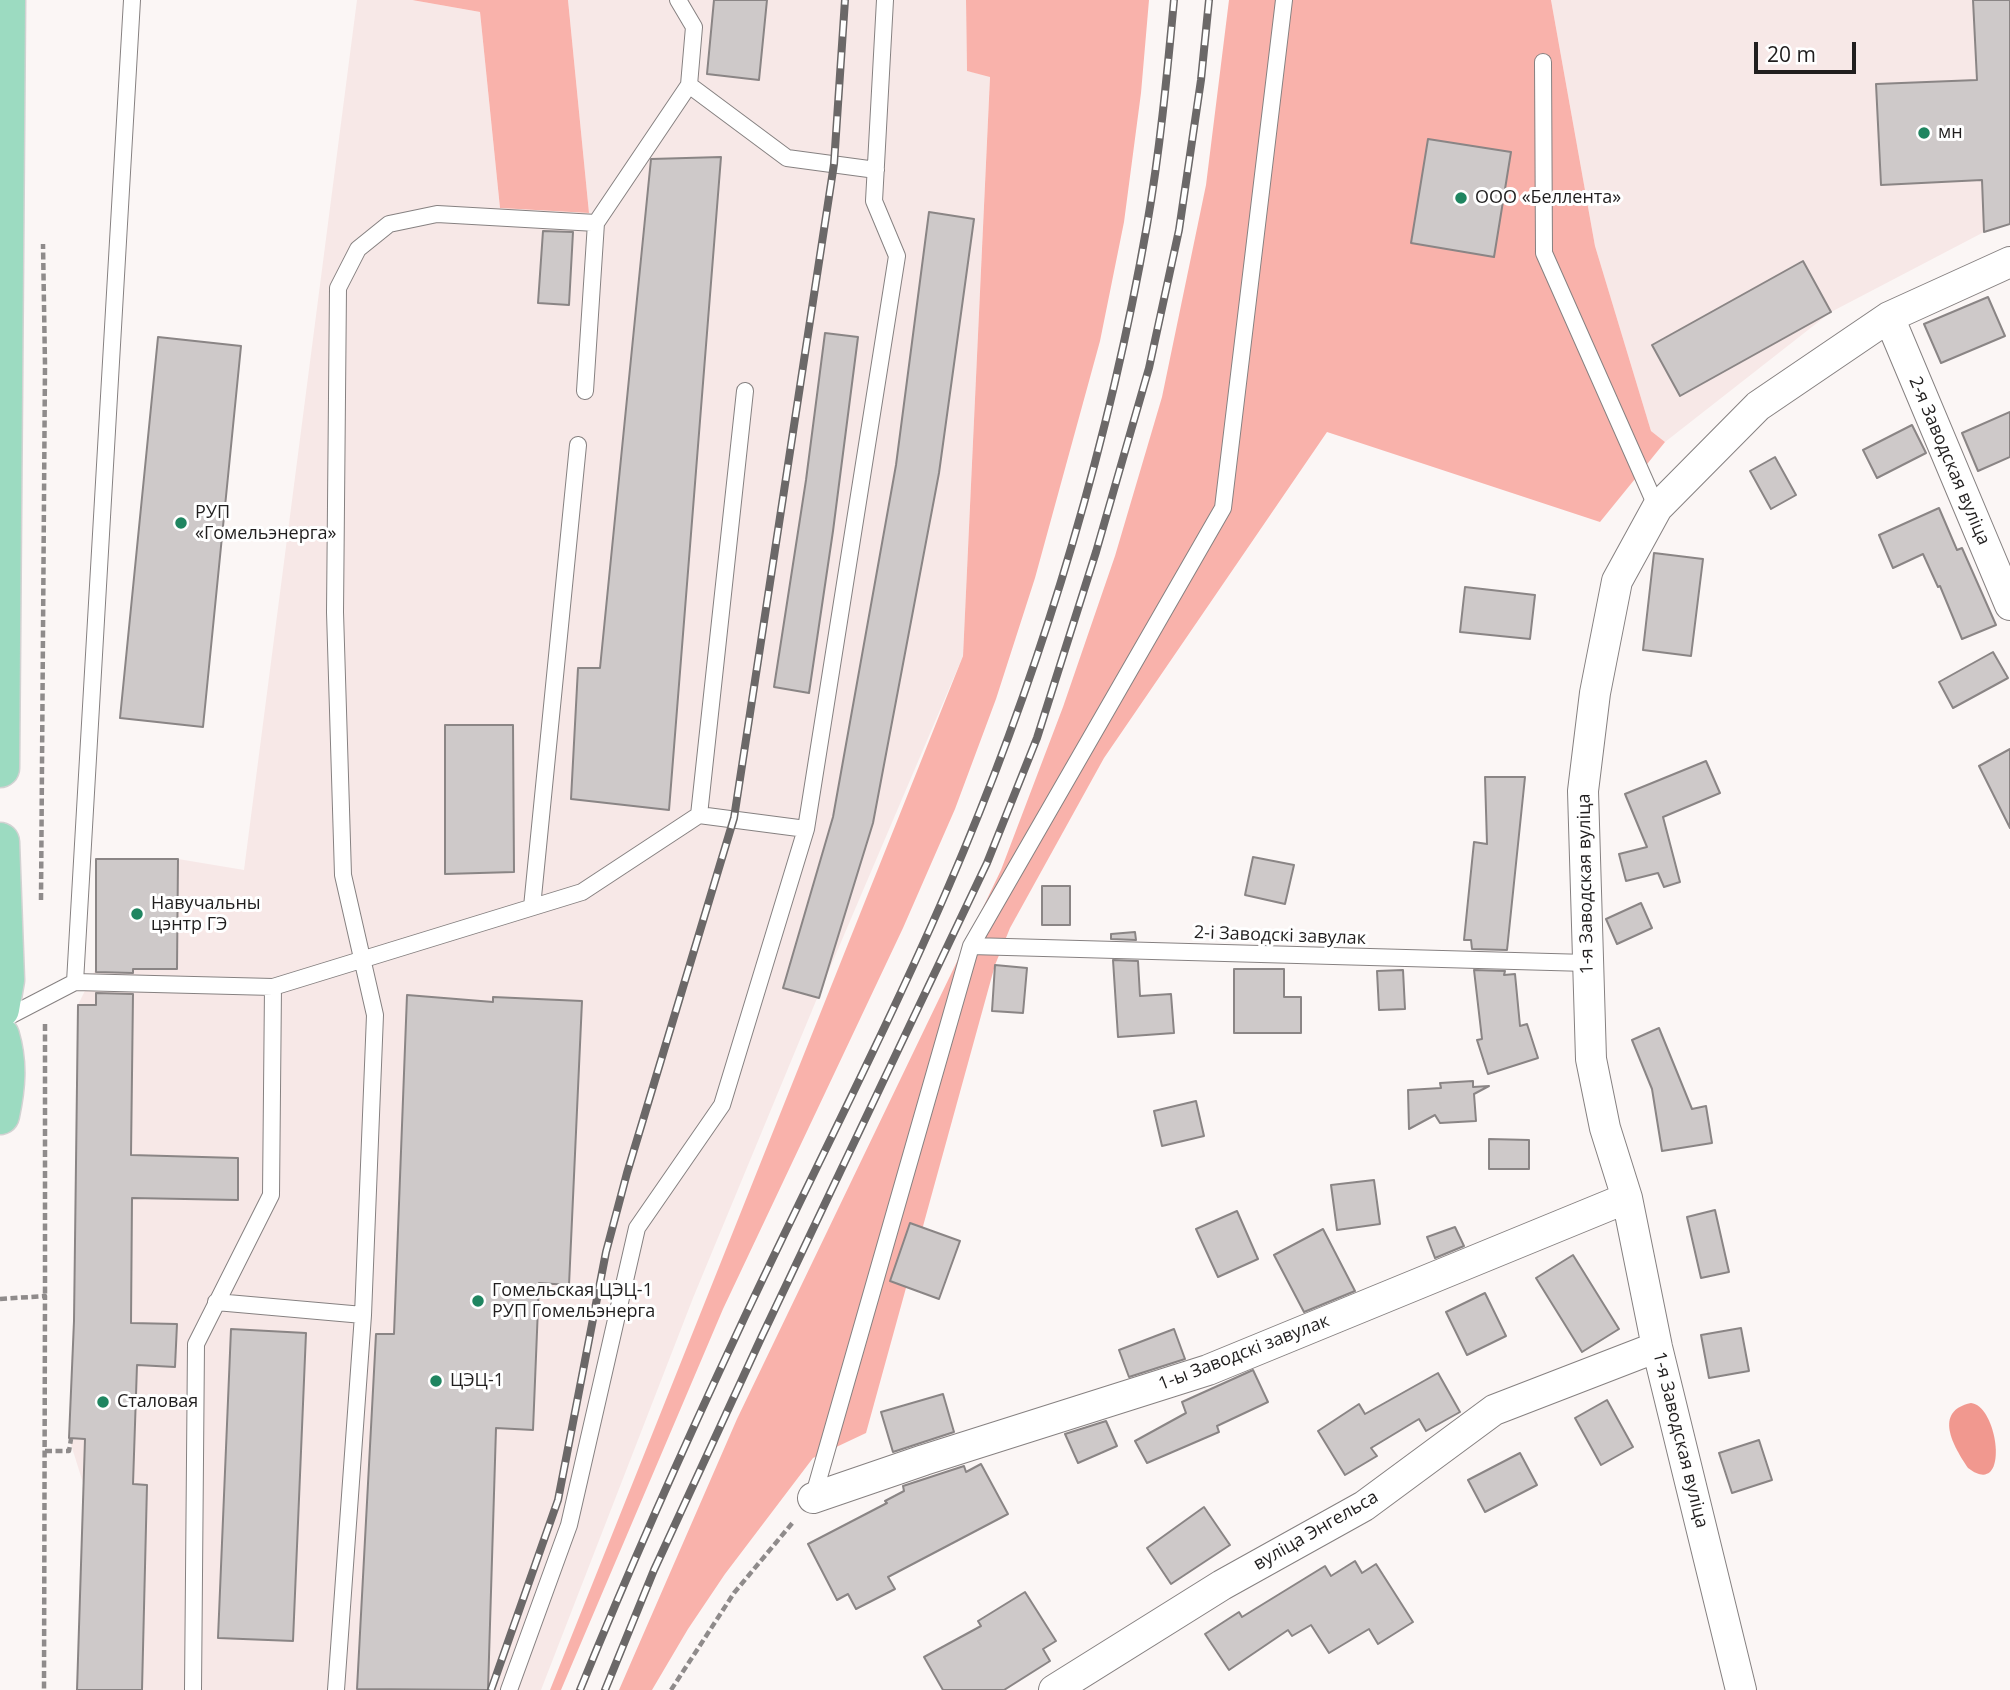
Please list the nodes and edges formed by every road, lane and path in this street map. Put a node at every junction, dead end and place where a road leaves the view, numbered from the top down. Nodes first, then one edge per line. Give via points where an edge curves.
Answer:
1 (6, 0) edge
2 (132, 0) edge
3 (678, 0) edge
4 (885, 0) edge
5 (1284, 0) edge
6 (1543, 62) dead end
7 (689, 85) junction
8 (876, 170) junction
9 (596, 223) junction
10 (43, 244) dead end
11 (2010, 262) edge
12 (1889, 317) junction
13 (585, 391) dead end
14 (745, 391) dead end
15 (578, 445) dead end
16 (1657, 508) junction
17 (2010, 605) edge
18 (0, 768) edge
19 (699, 815) junction
20 (806, 829) junction
21 (0, 842) edge
22 (532, 907) junction
23 (41, 913) dead end
24 (971, 946) junction
25 (362, 960) junction
26 (1587, 962) junction
27 (75, 982) junction
28 (273, 987) junction
29 (45, 998) junction
30 (0, 1009) edge
31 (0, 1021) edge
32 (0, 1036) edge
33 (0, 1115) edge
34 (1627, 1198) junction
35 (45, 1296) junction
36 (0, 1299) edge
37 (216, 1302) junction
38 (363, 1315) junction
39 (1657, 1347) junction
40 (71, 1439) dead end
41 (45, 1451) junction
42 (813, 1498) junction
43 (1089, 1680) edge
44 (44, 1690) edge
45 (193, 1690) edge
46 (337, 1690) edge
47 (509, 1690) edge
48 (671, 1690) edge
49 (1054, 1690) edge
50 (1741, 1690) edge

1 - 18 main road
2 - 27 lane
3 - 7 lane via 694,27
4 - 8 lane
5 - 24 lane via 1223,508
6 - 16 lane via 1544,253
7 - 8 lane via 787,158
7 - 9 lane
8 - 20 lane via 874,201 897,256
9 - 13 lane
9 - 25 lane via 437,214 389,224 358,249 338,288 335,612 343,875
10 - 23 path
11 - 12 street, 1-я Заводская вуліца
12 - 16 street, 1-я Заводская вуліца via 1758,406
12 - 17 street, 2-я Заводская вуліца
14 - 19 lane
15 - 22 lane
16 - 26 street, 1-я Заводская вуліца via 1617,582 1595,694 1583,792
19 - 20 lane
19 - 22 lane via 582,892
20 - 47 lane via 722,1105 637,1228 569,1525
21 - 30 main road via 5,980
22 - 25 lane
24 - 26 lane, 2-і Заводскі завулак
24 - 42 lane
25 - 28 lane
25 - 38 lane via 374,1015
26 - 34 street, 1-я Заводская вуліца via 1591,1059 1605,1128
27 - 28 lane
27 - 29 lane
28 - 37 lane via 271,1195
29 - 31 lane
29 - 35 path
32 - 33 main road via 6,1086
34 - 39 street, 1-я Заводская вуліца
34 - 42 street, 1-ы Заводскі завулак via 1208,1370
35 - 36 path
35 - 41 path
37 - 38 lane
37 - 45 lane via 196,1344
38 - 46 lane
39 - 43 street, вуліца Энгельса via 1494,1410 1364,1506 1222,1585
39 - 50 street, 1-я Заводская вуліца
40 - 41 path via 69,1451
41 - 44 path
42 - 48 path via 734,1593
43 - 49 street, вуліца Энгельса

